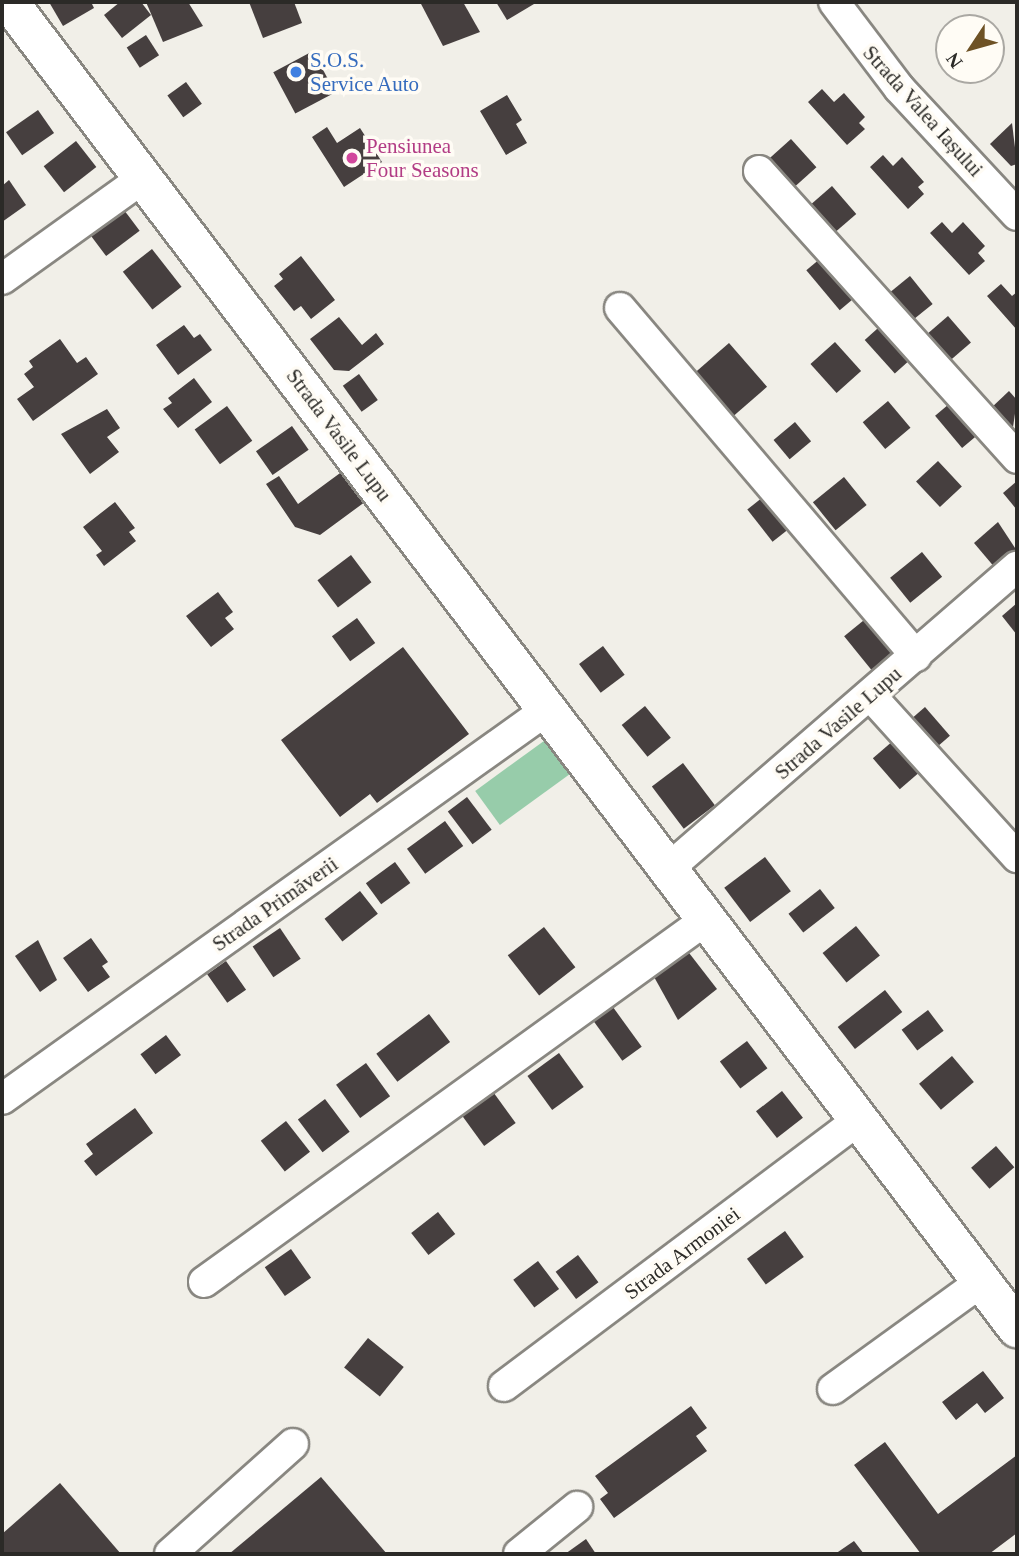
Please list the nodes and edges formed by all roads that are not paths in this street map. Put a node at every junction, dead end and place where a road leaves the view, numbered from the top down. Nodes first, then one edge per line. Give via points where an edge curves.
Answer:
1 (9, 2) edge
2 (834, 2) edge
3 (759, 171) dead end
4 (143, 178) junction
5 (1017, 215) edge
6 (2, 279) edge
7 (620, 309) dead end
8 (1017, 458) edge
9 (1017, 567) edge
10 (916, 656) junction
11 (870, 695) junction
12 (548, 709) junction
13 (1017, 857) edge
14 (669, 869) junction
15 (707, 919) junction
16 (2, 1099) edge
17 (859, 1119) junction
18 (204, 1282) dead end
19 (982, 1282) junction
20 (1017, 1328) edge
21 (505, 1386) dead end
22 (833, 1389) dead end
23 (293, 1444) dead end
24 (578, 1507) dead end
25 (170, 1554) edge
26 (519, 1554) edge

1 - 4 main road, Strada Vasile Lupu
2 - 5 street, Strada Valea Iașului via 899,88
3 - 8 street
4 - 6 street
4 - 12 main road, Strada Vasile Lupu
7 - 10 street, Strada Vasile Lupu
9 - 10 street
10 - 11 street, Strada Vasile Lupu
11 - 13 street
11 - 14 street, Strada Vasile Lupu
12 - 14 main road, Strada Vasile Lupu
12 - 16 street, Strada Primăverii
14 - 15 main road, Strada Vasile Lupu
15 - 17 main road, Strada Vasile Lupu
15 - 18 street
17 - 19 main road, Strada Vasile Lupu
17 - 21 street, Strada Armoniei
19 - 20 main road, Strada Vasile Lupu
19 - 22 street
23 - 25 street
24 - 26 street

